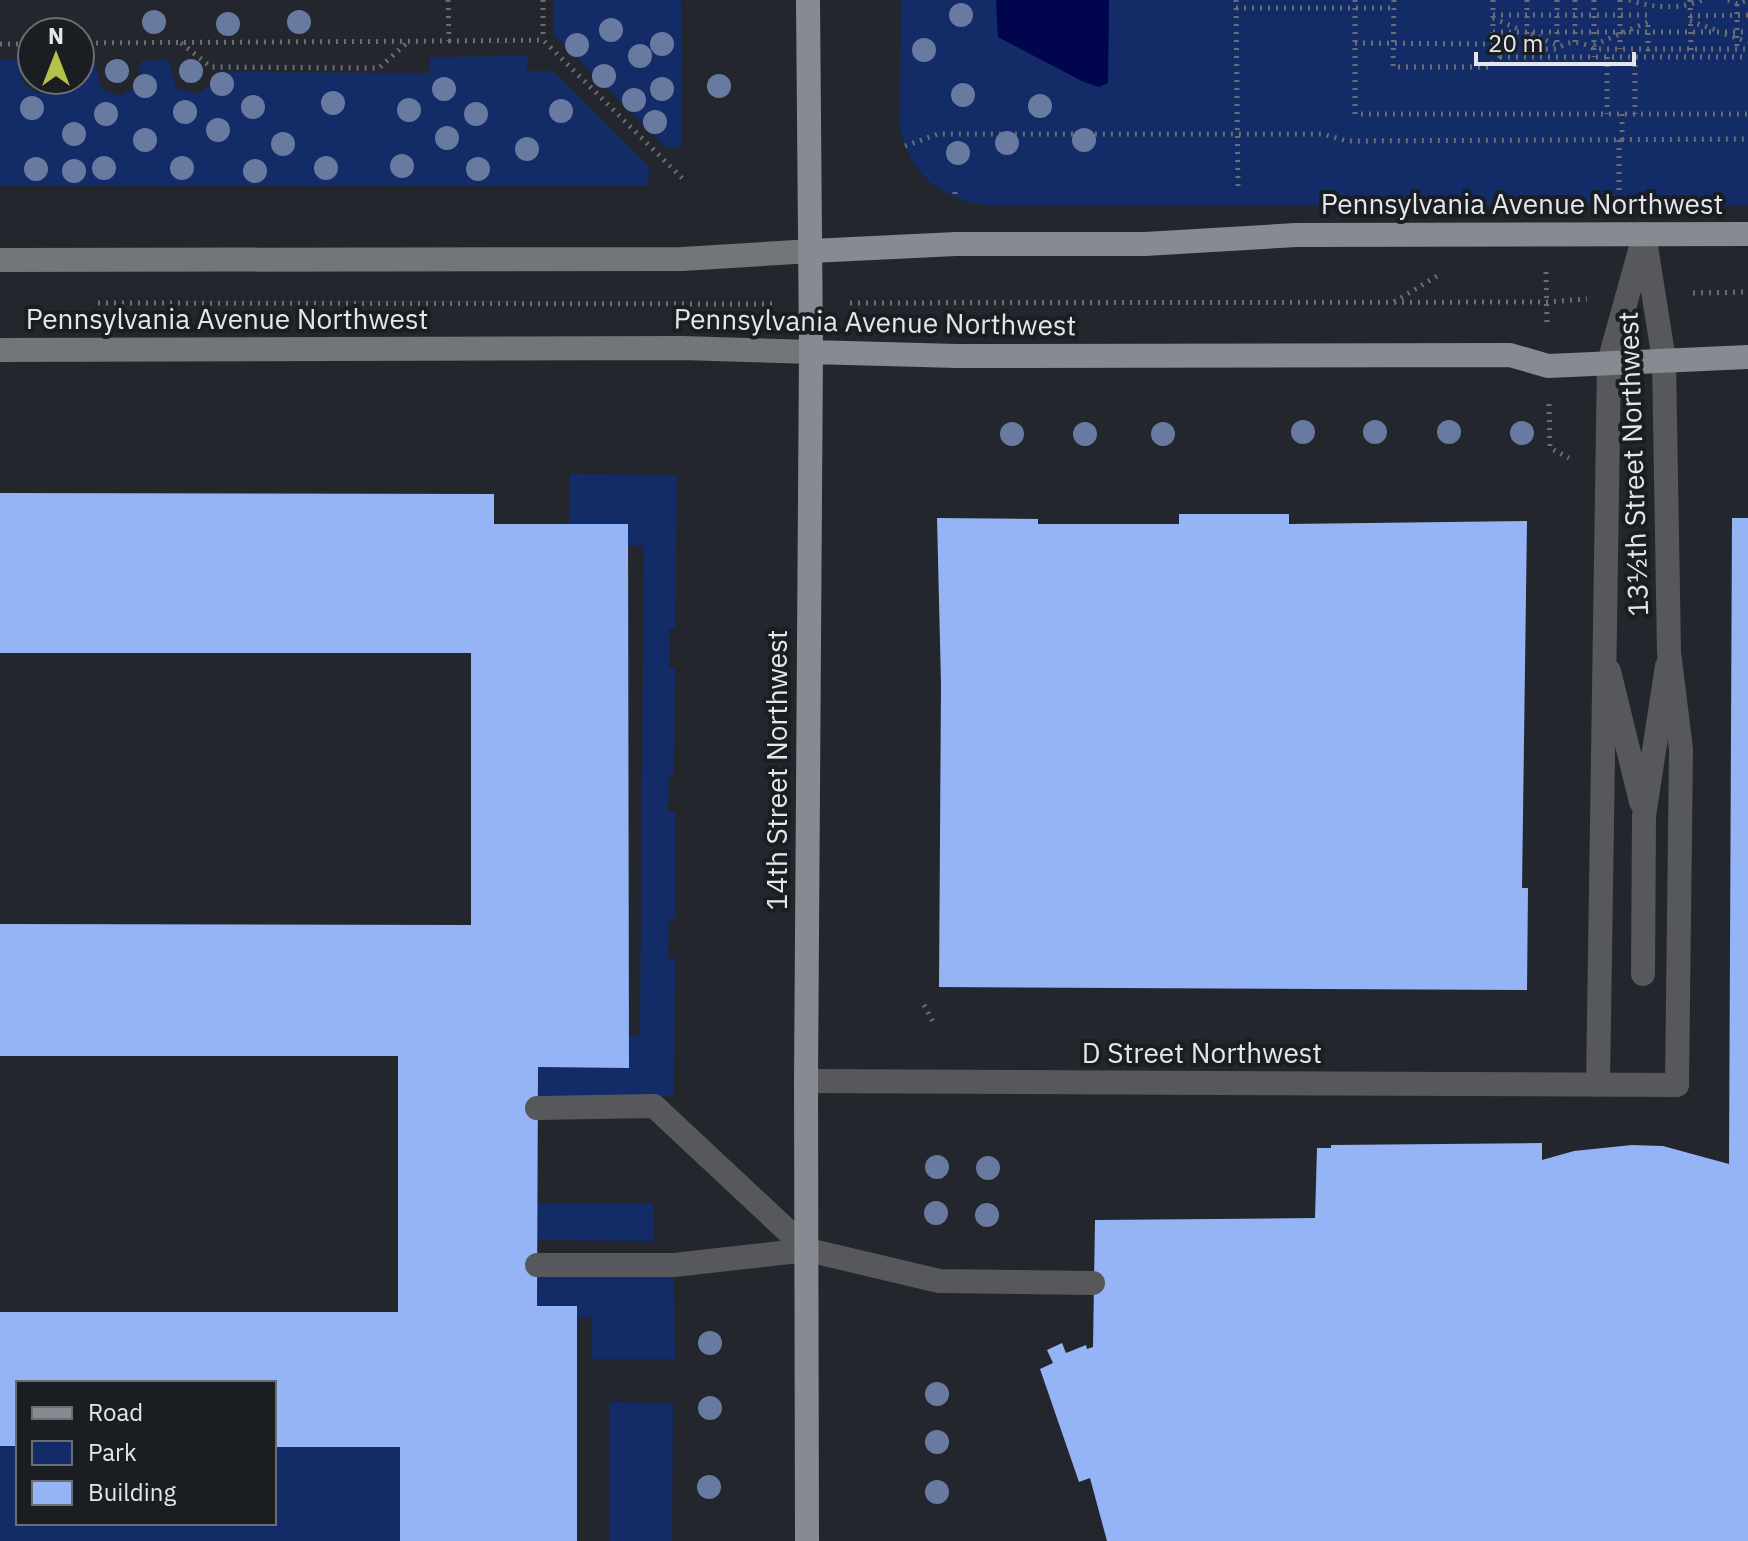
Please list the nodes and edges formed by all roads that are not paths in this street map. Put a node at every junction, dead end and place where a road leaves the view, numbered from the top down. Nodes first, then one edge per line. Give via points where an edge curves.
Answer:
1 (808, 0) edge
2 (1644, 234) junction
3 (1748, 234) edge
4 (811, 251) junction
5 (0, 260) edge
6 (0, 350) edge
7 (811, 352) junction
8 (1748, 357) edge
9 (1664, 360) junction
10 (1609, 362) junction
11 (1669, 652) junction
12 (1605, 657) junction
13 (1644, 816) junction
14 (1643, 974) dead end
15 (806, 1081) junction
16 (1598, 1085) junction
17 (537, 1108) dead end
18 (808, 1250) junction
19 (537, 1265) dead end
20 (1093, 1283) dead end
21 (807, 1541) edge

1 - 4 main road, 14th Street Northwest
2 - 3 main road, Pennsylvania Avenue Northwest
2 - 4 main road, Pennsylvania Avenue Northwest via 1296,235 1145,244
2 - 9 street, 13½th Street Northwest
2 - 10 street, 13½th Street Northwest
4 - 5 main road, Pennsylvania Avenue Northwest via 682,259
4 - 7 main road, 14th Street Northwest
6 - 7 main road, Pennsylvania Avenue Northwest
7 - 10 main road, Pennsylvania Avenue Northwest via 1510,355 1548,366
7 - 15 main road, 14th Street Northwest
8 - 9 main road, Pennsylvania Avenue Northwest
9 - 10 main road, Pennsylvania Avenue Northwest
9 - 11 street, 13½th Street Northwest
10 - 12 street, 13½th Street Northwest
11 - 13 street
11 - 16 street, 13½th Street Northwest via 1681,749 1677,1085
12 - 13 street
12 - 16 street, 13½th Street Northwest
13 - 14 street
15 - 16 street, D Street Northwest
15 - 18 main road, 14th Street Northwest
17 - 18 street via 654,1106
18 - 19 street via 674,1265
18 - 20 street via 939,1281
18 - 21 main road, 14th Street Northwest

